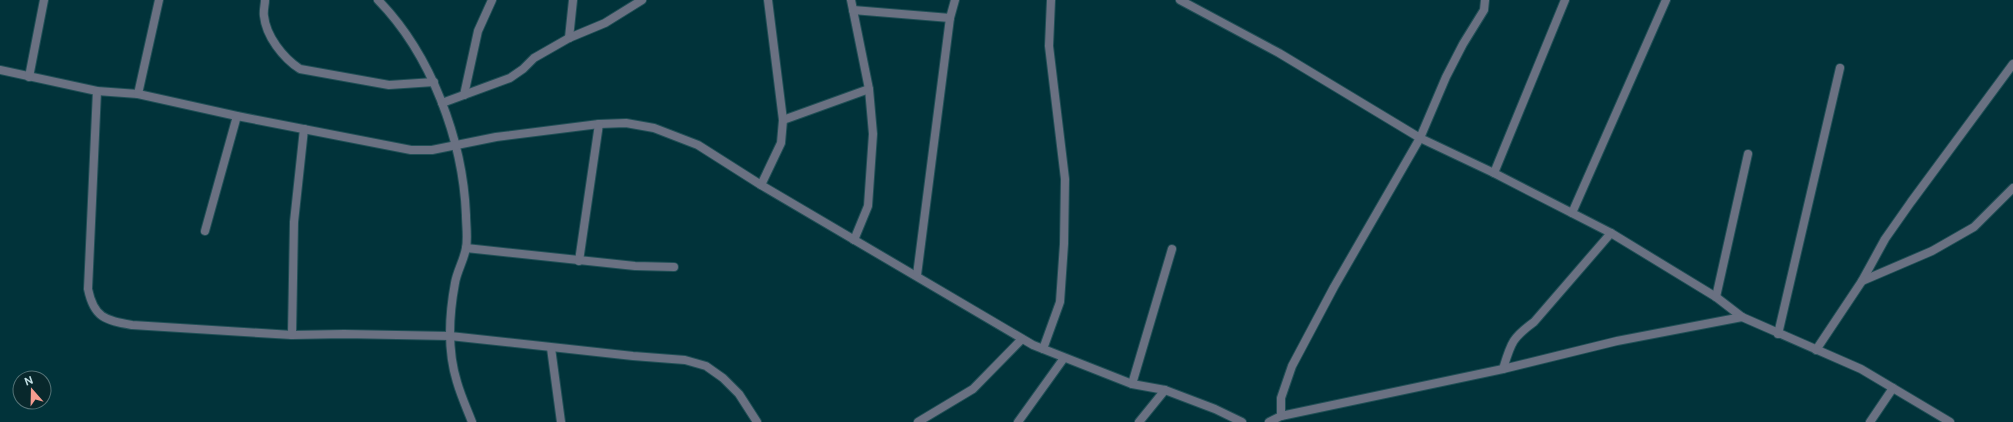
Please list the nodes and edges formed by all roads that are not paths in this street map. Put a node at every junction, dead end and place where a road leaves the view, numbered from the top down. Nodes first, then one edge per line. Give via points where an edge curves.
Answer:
1 (44, 0) edge
2 (159, 0) edge
3 (265, 0) edge
4 (378, 0) edge
5 (492, 0) edge
6 (573, 0) edge
7 (642, 0) edge
8 (768, 0) edge
9 (851, 0) edge
10 (955, 0) edge
11 (1051, 0) edge
12 (1180, 0) edge
13 (1485, 0) edge
14 (1565, 0) edge
15 (1666, 0) edge
16 (853, 10) junction
17 (950, 18) junction
18 (569, 38) junction
19 (2013, 64) edge
20 (1840, 68) dead end
21 (0, 70) edge
22 (29, 77) junction
23 (434, 82) junction
24 (869, 89) junction
25 (97, 91) junction
26 (138, 94) junction
27 (464, 95) junction
28 (442, 103) junction
29 (237, 116) junction
30 (783, 120) junction
31 (599, 124) junction
32 (304, 129) junction
33 (1420, 138) junction
34 (454, 145) junction
35 (1748, 154) dead end
36 (1494, 173) junction
37 (761, 185) junction
38 (2013, 188) edge
39 (1572, 213) junction
40 (205, 231) dead end
41 (1612, 233) junction
42 (854, 240) junction
43 (466, 248) junction
44 (1172, 249) dead end
45 (580, 260) junction
46 (674, 266) dead end
47 (917, 275) junction
48 (1862, 281) junction
49 (1716, 297) junction
50 (1742, 317) junction
51 (1778, 334) junction
52 (292, 336) junction
53 (450, 336) junction
54 (1022, 340) junction
55 (551, 348) junction
56 (1043, 349) junction
57 (1816, 350) junction
58 (1064, 358) junction
59 (1503, 369) junction
60 (1132, 384) junction
61 (1893, 388) junction
62 (1164, 390) junction
63 (1281, 416) junction
64 (472, 422) edge
65 (561, 422) edge
66 (757, 422) edge
67 (918, 422) edge
68 (1018, 422) edge
69 (1139, 422) edge
70 (1242, 422) edge
71 (1269, 422) edge
72 (1870, 422) edge
73 (1950, 422) edge

1 - 22 street
2 - 26 street
3 - 23 street via 264,15 270,34 281,52 300,69 389,86
4 - 23 street via 410,38
5 - 27 street via 478,31
6 - 18 street
7 - 18 street via 606,23
8 - 30 street
9 - 16 street
10 - 17 street
11 - 56 street via 1049,46 1065,179 1064,244 1060,302
12 - 33 street via 1279,53
13 - 33 street via 1484,10 1446,77
14 - 36 street
15 - 39 street
16 - 17 street
16 - 24 street
17 - 47 street
18 - 27 street via 534,58 510,78
19 - 48 street via 1885,239
20 - 51 street
21 - 22 street
22 - 25 street
23 - 28 street
24 - 30 street
24 - 42 street via 873,134 871,178 868,206
25 - 26 street
25 - 52 street via 88,289 91,303 98,315 113,322
26 - 29 street
27 - 28 street
28 - 34 street
29 - 32 street
29 - 40 street
30 - 37 street via 781,143
31 - 34 street
31 - 37 street via 626,123 654,128 698,145
31 - 45 street
32 - 34 street via 411,150 432,150
32 - 52 street via 294,222
33 - 36 street
33 - 63 street via 1334,287 1292,366 1282,398
34 - 43 street via 465,191
35 - 49 street
36 - 39 street
37 - 42 street
38 - 48 street via 1974,227 1932,251
39 - 41 street
41 - 49 street
41 - 59 street via 1534,322 1511,342
42 - 47 street
43 - 45 street
43 - 53 street via 455,282
44 - 60 street
45 - 46 street via 635,266
47 - 54 street
48 - 57 street
49 - 50 street
50 - 51 street
50 - 59 street via 1617,341
51 - 57 street
52 - 53 street
53 - 55 street
53 - 64 street via 457,382
54 - 56 street
54 - 67 street via 973,388
55 - 65 street
55 - 66 street via 685,360 706,366 739,394
56 - 58 street
57 - 61 street via 1861,369
58 - 60 street
58 - 68 street
59 - 63 street
60 - 62 street
61 - 72 street
61 - 73 street
62 - 69 street
62 - 70 street
63 - 71 street

